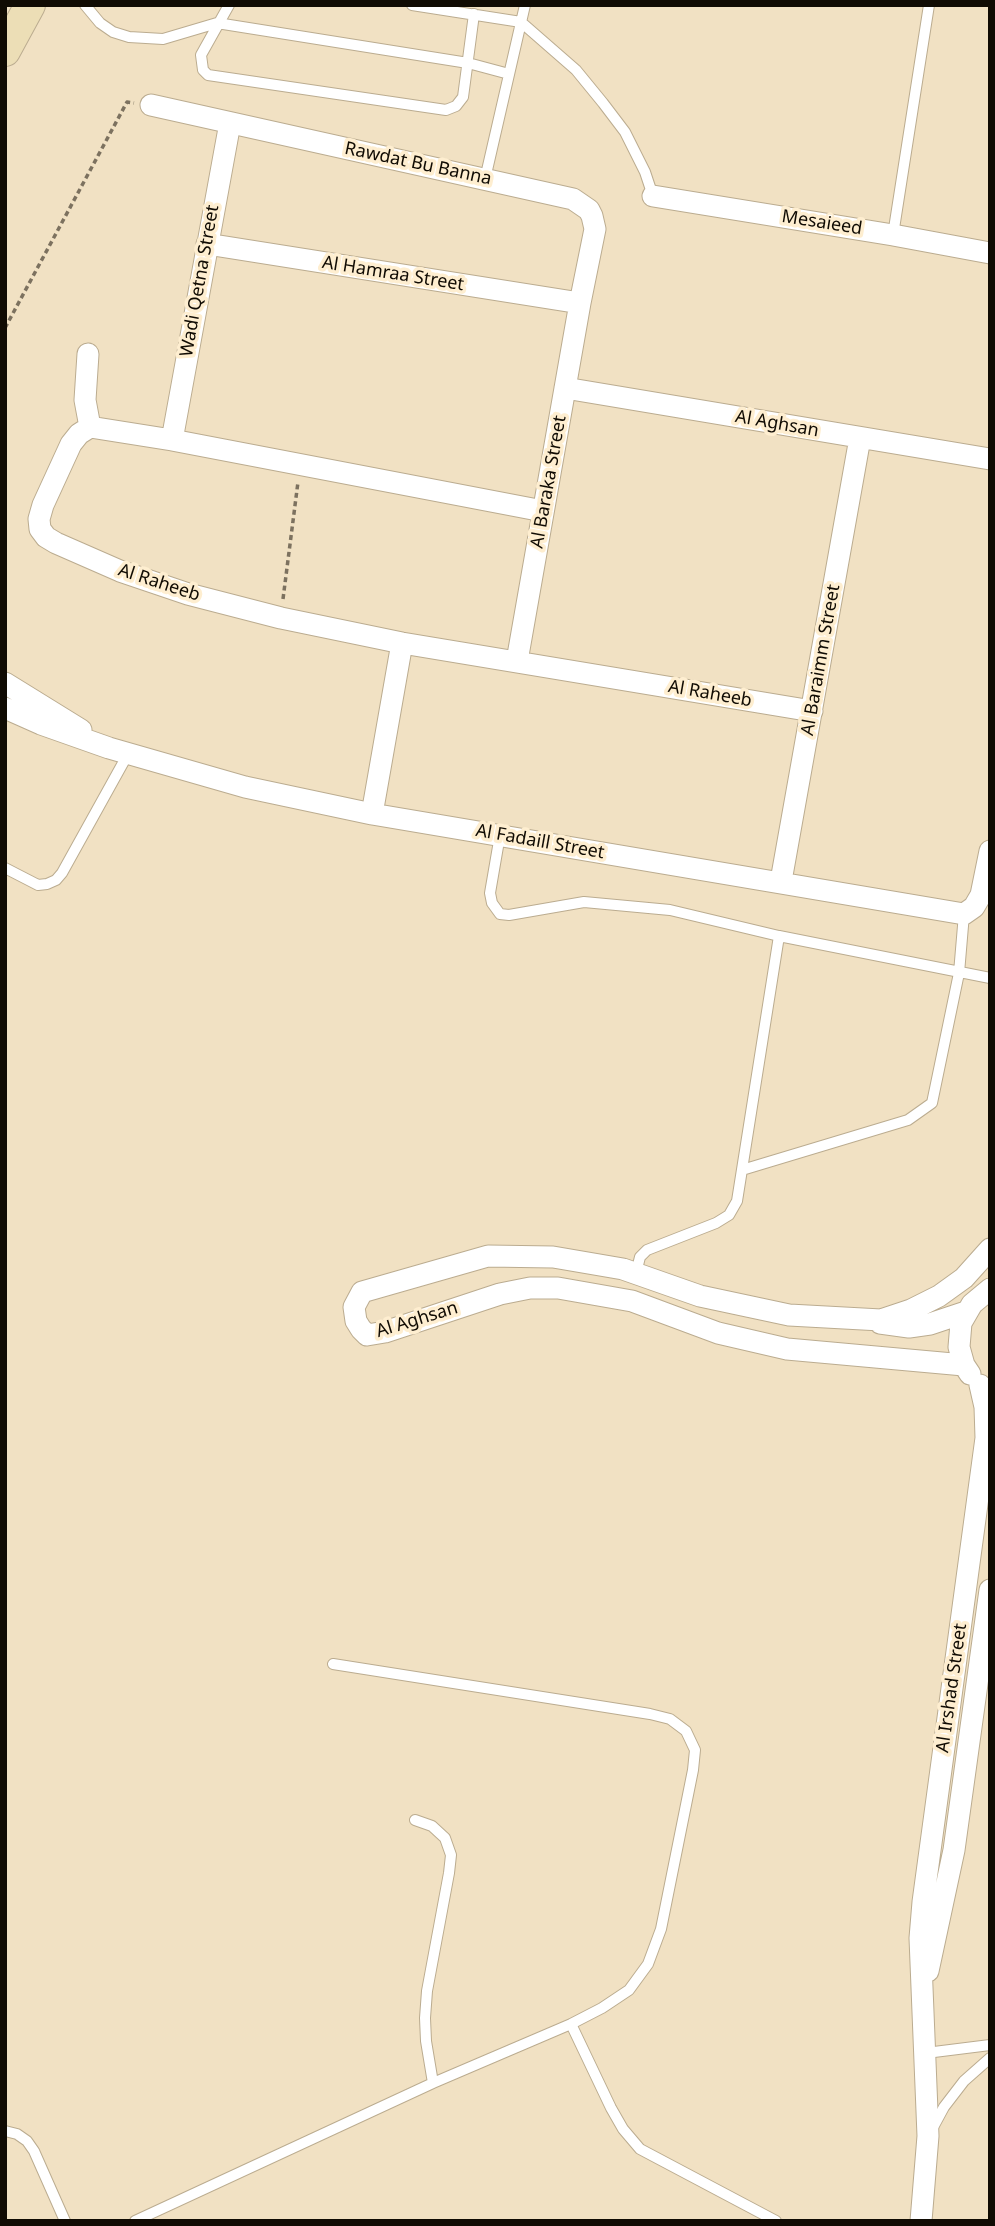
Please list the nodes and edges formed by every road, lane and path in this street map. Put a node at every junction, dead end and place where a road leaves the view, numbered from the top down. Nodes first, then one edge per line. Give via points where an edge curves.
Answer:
1 (30, 5) edge
2 (85, 5) edge
3 (229, 5) edge
4 (412, 5) edge
5 (525, 5) edge
6 (929, 5) edge
7 (474, 13) junction
8 (522, 22) junction
9 (217, 23) junction
10 (5, 51) edge
11 (468, 62) junction
12 (509, 75) junction
13 (151, 105) joint
14 (230, 123) junction
15 (485, 179) junction
16 (653, 196) joint
17 (892, 235) junction
18 (206, 244) junction
19 (990, 253) edge
20 (580, 303) junction
21 (5, 328) edge
22 (88, 354) dead end
23 (565, 388) junction
24 (90, 427) junction
25 (860, 438) junction
26 (172, 440) junction
27 (990, 459) edge
28 (300, 466) junction
29 (543, 511) junction
30 (281, 618) junction
31 (402, 643) junction
32 (517, 661) junction
33 (5, 683) edge
34 (5, 708) edge
35 (812, 711) junction
36 (119, 751) junction
37 (372, 814) junction
38 (500, 835) junction
39 (990, 851) edge
40 (5, 868) edge
41 (781, 881) junction
42 (969, 911) junction
43 (779, 936) junction
44 (959, 973) junction
45 (990, 978) edge
46 (742, 1170) junction
47 (990, 1249) edge
48 (636, 1273) junction
49 (990, 1289) edge
50 (966, 1312) junction
51 (851, 1319) junction
52 (964, 1365) junction
53 (985, 1388) edge
54 (990, 1590) edge
55 (333, 1664) dead end
56 (415, 1820) dead end
57 (923, 1991) junction
58 (571, 2024) junction
59 (990, 2045) edge
60 (926, 2053) junction
61 (990, 2058) edge
62 (433, 2083) junction
63 (5, 2131) edge
64 (928, 2136) junction
65 (65, 2221) edge
66 (135, 2221) edge
67 (776, 2221) edge
68 (921, 2221) edge

1 - 10 main road
2 - 9 lane via 113,32 146,39 163,40
3 - 9 lane
4 - 7 lane
5 - 8 lane
6 - 17 lane
7 - 8 lane
7 - 11 lane
8 - 12 lane
8 - 16 lane via 576,69 625,132
9 - 11 lane
9 - 11 lane via 201,55 203,69 215,77 446,110 463,97
11 - 12 lane
12 - 15 lane
13 - 14 street, Rawdat Bu Banna
13 - 21 path via 127,102
14 - 15 street, Rawdat Bu Banna
14 - 18 street, Wadi Qetna Street
15 - 20 street, Rawdat Bu Banna via 573,199 589,210 595,229
16 - 17 street, Mesaieed
17 - 19 street, Mesaieed
18 - 20 street, Al Hamraa Street
18 - 26 street, Wadi Qetna Street
20 - 23 street, Al Baraka Street
22 - 24 street via 85,400
23 - 25 street, Al Aghsan
23 - 29 street, Al Baraka Street
24 - 26 street
24 - 30 street, Al Raheeb via 71,444 43,505 39,519 46,537 151,582
25 - 27 street, Al Aghsan
25 - 35 street, Al Baraimm Street
26 - 28 street
28 - 29 street
28 - 30 path
29 - 32 street, Al Baraka Street
30 - 31 street, Al Raheeb
31 - 32 street, Al Raheeb
31 - 37 street
32 - 35 street, Al Raheeb
33 - 36 street, Al Fadaill Street
34 - 36 street, Al Fadaill Street
35 - 41 street, Al Baraimm Street
36 - 37 street, Al Fadaill Street via 245,787
36 - 40 lane via 56,880 38,885
37 - 38 street, Al Fadaill Street
38 - 41 street, Al Fadaill Street
38 - 43 lane via 491,892 500,914 584,902 670,910
39 - 42 street via 981,895
41 - 42 street, Al Fadaill Street
42 - 44 lane
43 - 44 lane
43 - 46 lane
44 - 45 lane
44 - 46 lane via 932,1103 908,1120
46 - 48 lane via 737,1201 729,1215 647,1250
47 - 51 street, Al Aghsan via 964,1278 939,1296 881,1320
48 - 51 street, Al Aghsan via 700,1296 789,1315
48 - 52 street, Al Aghsan via 553,1256 488,1256 362,1292 354,1307 356,1321 367,1335 386,1332 500,1294 558,1288 632,1301 718,1333 787,1349
49 - 50 street
50 - 51 street, Al Aghsan via 909,1327
50 - 52 street via 959,1335
52 - 53 street
53 - 57 street, Al Irshad Street via 986,1438 922,1902
54 - 57 street, Al Irshad Street via 954,1850
55 - 58 lane via 650,1714 670,1719 686,1731 695,1750 693,1770 662,1929 648,1964 629,1990
56 - 62 lane via 432,1826 451,1855 426,2004
57 - 60 street, Al Irshad Street
58 - 62 lane
58 - 67 lane via 611,2108 640,2149
59 - 60 lane
60 - 64 street, Al Irshad Street
61 - 64 lane via 964,2081
62 - 66 lane
63 - 65 lane via 17,2134 34,2151
64 - 68 street, Al Irshad Street

